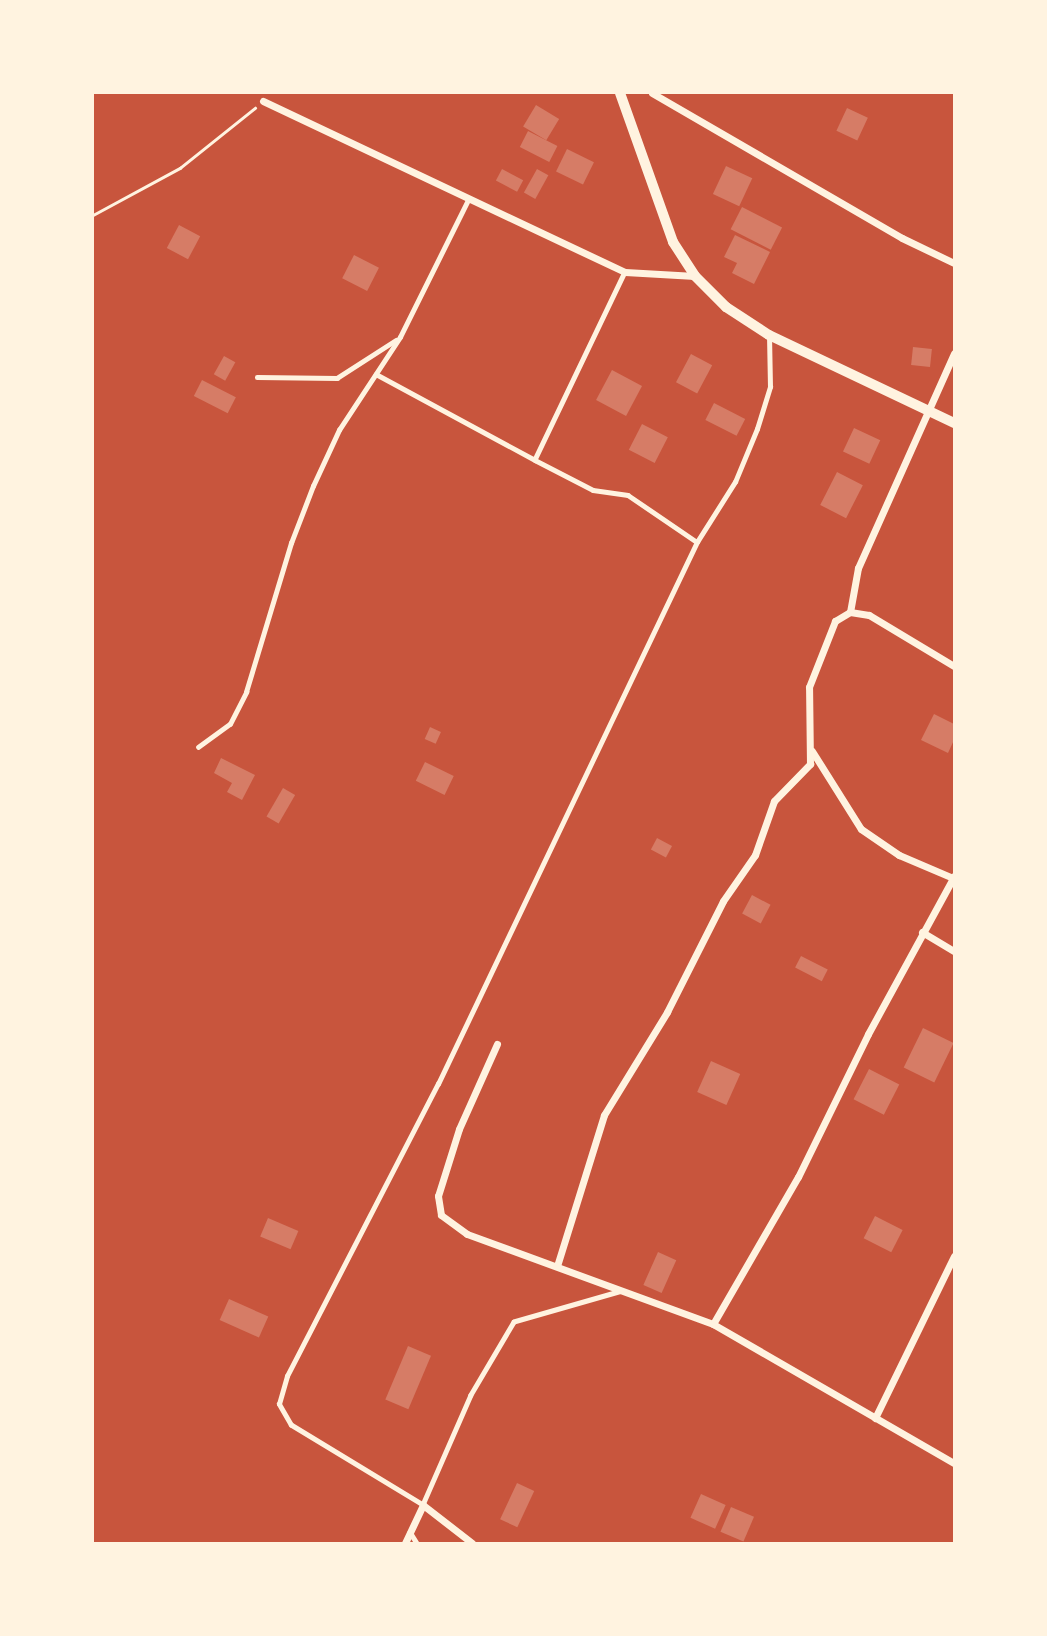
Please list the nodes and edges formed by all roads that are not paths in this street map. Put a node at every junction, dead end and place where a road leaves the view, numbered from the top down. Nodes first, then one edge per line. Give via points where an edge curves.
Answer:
1 (620, 93) edge
2 (652, 93) edge
3 (263, 101) road end
4 (468, 200) junction
5 (954, 262) edge
6 (625, 272) junction
7 (695, 276) junction
8 (769, 335) junction
9 (400, 337) junction
10 (954, 353) edge
11 (376, 374) junction
12 (257, 377) dead end
13 (927, 409) junction
14 (954, 423) edge
15 (535, 460) junction
16 (697, 542) junction
17 (850, 612) junction
18 (954, 666) edge
19 (198, 747) dead end
20 (811, 750) junction
21 (954, 877) edge
22 (922, 932) junction
23 (954, 951) edge
24 (497, 1044) dead end
25 (954, 1255) edge
26 (557, 1266) junction
27 (627, 1290) junction
28 (713, 1324) junction
29 (875, 1418) junction
30 (954, 1463) edge
31 (423, 1505) junction
32 (410, 1532) junction
33 (405, 1543) edge
34 (417, 1543) edge
35 (472, 1543) edge

1 - 7 street via 673,242
2 - 5 street via 902,238
3 - 4 street
4 - 6 street
4 - 9 lane
6 - 7 street
6 - 15 lane
7 - 8 street via 726,307
8 - 13 street
8 - 16 lane via 770,387 757,429 721,509
9 - 11 lane
9 - 12 lane via 337,378
10 - 13 street
11 - 15 lane
11 - 19 lane via 339,430 313,486 246,692 230,724
13 - 14 street
13 - 17 street via 858,568
15 - 16 lane via 593,490 628,495
16 - 31 lane via 438,1084 287,1376 278,1404 291,1425
17 - 18 street via 869,615
17 - 20 street via 835,621 809,687
20 - 21 street via 861,829 899,855
20 - 26 street via 803,775 774,801 755,855 723,901 667,1012 604,1115
21 - 22 street
22 - 23 street
22 - 28 street via 798,1177
24 - 26 street via 459,1129 438,1196 441,1216 467,1234
25 - 29 street
26 - 27 street
27 - 28 street
27 - 31 lane via 514,1322 471,1395
28 - 29 street
29 - 30 street
31 - 32 street
31 - 35 street
32 - 33 street
32 - 34 lane

